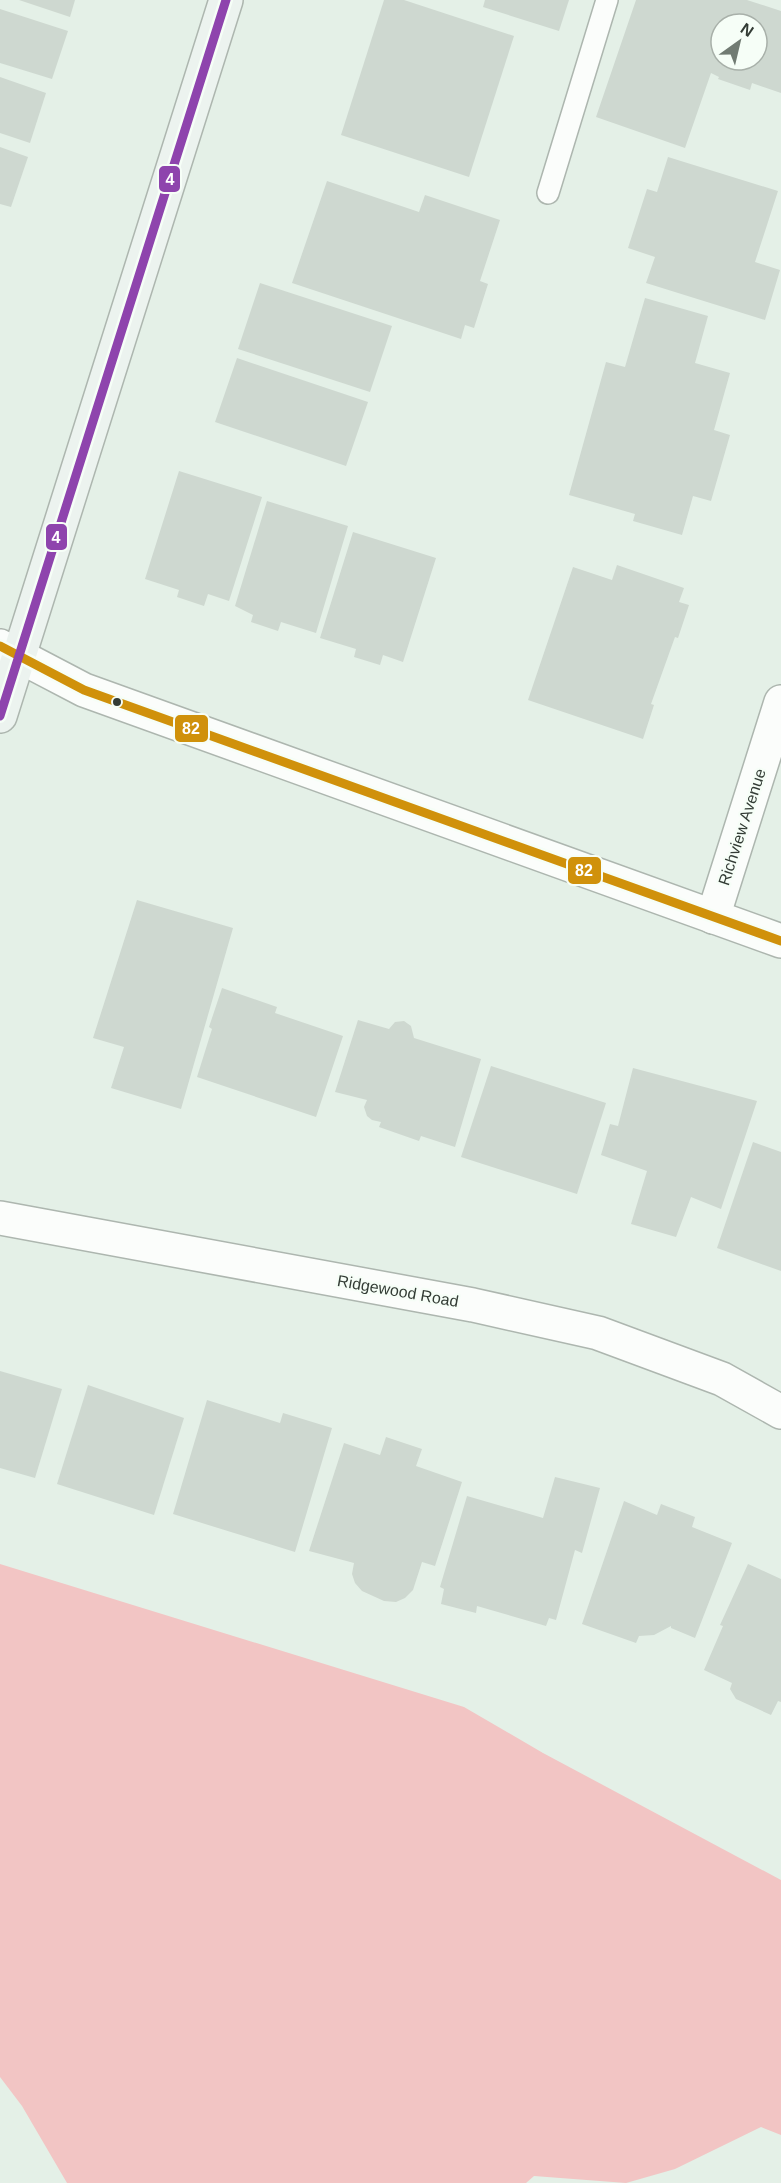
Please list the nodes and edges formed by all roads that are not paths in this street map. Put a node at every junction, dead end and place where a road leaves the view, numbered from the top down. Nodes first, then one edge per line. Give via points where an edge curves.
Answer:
1 (226, 0) edge
2 (607, 0) edge
3 (548, 193) dead end
4 (9, 651) edge
5 (781, 702) edge
6 (0, 716) edge
7 (713, 917) junction
8 (781, 941) edge
9 (0, 1218) edge
10 (781, 1412) edge

1 - 4 main road
2 - 3 lane
4 - 6 main road
4 - 7 street via 84,690
5 - 7 street, Richview Avenue
7 - 8 street
9 - 10 street, Ridgewood Road via 473,1305 598,1333 722,1379

